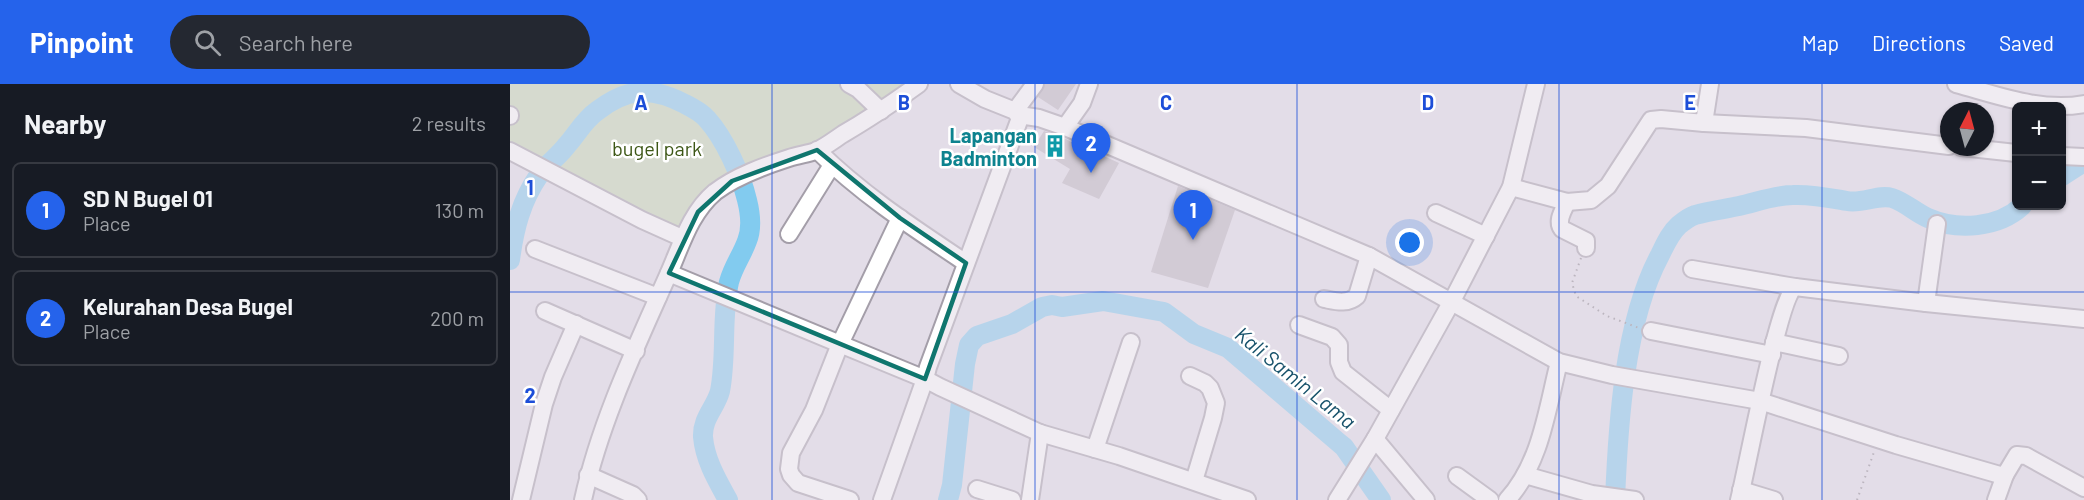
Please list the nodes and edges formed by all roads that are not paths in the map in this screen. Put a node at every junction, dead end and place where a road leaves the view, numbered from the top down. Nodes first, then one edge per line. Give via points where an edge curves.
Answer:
1 (849, 84) edge
2 (919, 84) edge
3 (959, 84) edge
4 (1035, 84) edge
5 (1089, 84) edge
6 (1536, 84) edge
7 (1710, 84) edge
8 (1956, 84) edge
9 (2084, 104) edge
10 (881, 111) junction
11 (1017, 113) junction
12 (1704, 123) junction
13 (1065, 128) junction
14 (1940, 145) edge
15 (817, 150) junction
16 (510, 151) edge
17 (1994, 151) edge
18 (2012, 153) edge
19 (2066, 156) edge
20 (2084, 157) edge
21 (831, 165) junction
22 (1511, 187) junction
23 (1567, 202) junction
24 (1436, 213) dead end
25 (900, 218) junction
26 (1938, 224) dead end
27 (789, 234) dead end
28 (1486, 236) junction
29 (682, 238) junction
30 (1586, 248) road end
31 (535, 249) dead end
32 (1369, 256) junction
33 (966, 263) junction
34 (1692, 269) dead end
35 (669, 273) junction
36 (1794, 286) junction
37 (658, 297) junction
38 (1324, 299) dead end
39 (1452, 301) junction
40 (1926, 303) junction
41 (544, 311) dead end
42 (2084, 319) edge
43 (576, 324) junction
44 (1299, 325) dead end
45 (1651, 331) road end
46 (1131, 342) dead end
47 (840, 344) junction
48 (1773, 349) junction
49 (636, 351) junction
50 (1839, 356) dead end
51 (1559, 362) junction
52 (1190, 376) dead end
53 (925, 379) junction
54 (1760, 401) junction
55 (1391, 410) junction
56 (1040, 433) junction
57 (1375, 439) junction
58 (1095, 449) junction
59 (588, 475) junction
60 (1525, 475) junction
61 (2005, 475) junction
62 (1457, 476) dead end
63 (1194, 481) junction
64 (2084, 488) edge
65 (977, 489) dead end
66 (1740, 495) edge
67 (521, 500) edge
68 (583, 500) edge
69 (638, 500) edge
70 (850, 500) edge
71 (882, 500) edge
72 (1012, 500) edge
73 (1030, 500) edge
74 (1247, 500) edge
75 (1337, 500) edge
76 (1426, 500) edge
77 (1490, 500) edge
78 (1507, 500) edge
79 (1635, 500) edge
80 (1774, 500) edge
81 (1996, 500) edge

1 - 10 street
2 - 10 street
3 - 11 street
4 - 11 street
5 - 13 street
6 - 22 street
7 - 12 street
8 - 9 street via 2042,105
10 - 15 street
11 - 13 street
11 - 33 street via 1019,122
12 - 14 street via 1806,128
12 - 23 street via 1651,120 1608,186 1591,200
13 - 32 street
15 - 21 street
15 - 29 street via 732,181 713,194
16 - 29 street
17 - 18 street
19 - 20 street
21 - 25 street
21 - 27 street
22 - 23 street
22 - 28 street
23 - 30 street via 1560,226 1586,241
24 - 28 street
25 - 33 street
25 - 47 street
26 - 40 street
28 - 39 street
29 - 35 street
31 - 37 street
32 - 38 street via 1353,300
32 - 39 street
33 - 53 street
34 - 36 street
35 - 37 street
35 - 47 street
36 - 40 street
36 - 48 street via 1786,298
37 - 49 street
39 - 51 street
39 - 55 street
40 - 42 street
41 - 43 street
43 - 49 street
43 - 67 street via 544,404
44 - 55 street via 1336,340 1343,372
45 - 48 street
46 - 58 street
47 - 53 street
47 - 70 street via 814,410 791,453 789,469 798,483
48 - 50 street
48 - 54 street
49 - 59 street
51 - 54 street via 1623,378
51 - 60 street via 1533,459
52 - 63 street via 1210,388 1216,403
53 - 56 street
53 - 71 street
54 - 61 street via 1878,440
54 - 66 street
55 - 57 street
56 - 58 street
56 - 73 street
57 - 75 street
57 - 76 street
58 - 63 street
59 - 68 street
59 - 69 street
60 - 78 street
60 - 79 street via 1592,494
61 - 64 street via 2015,457 2021,455
61 - 81 street
62 - 77 street
63 - 74 street
65 - 72 street
66 - 80 street

